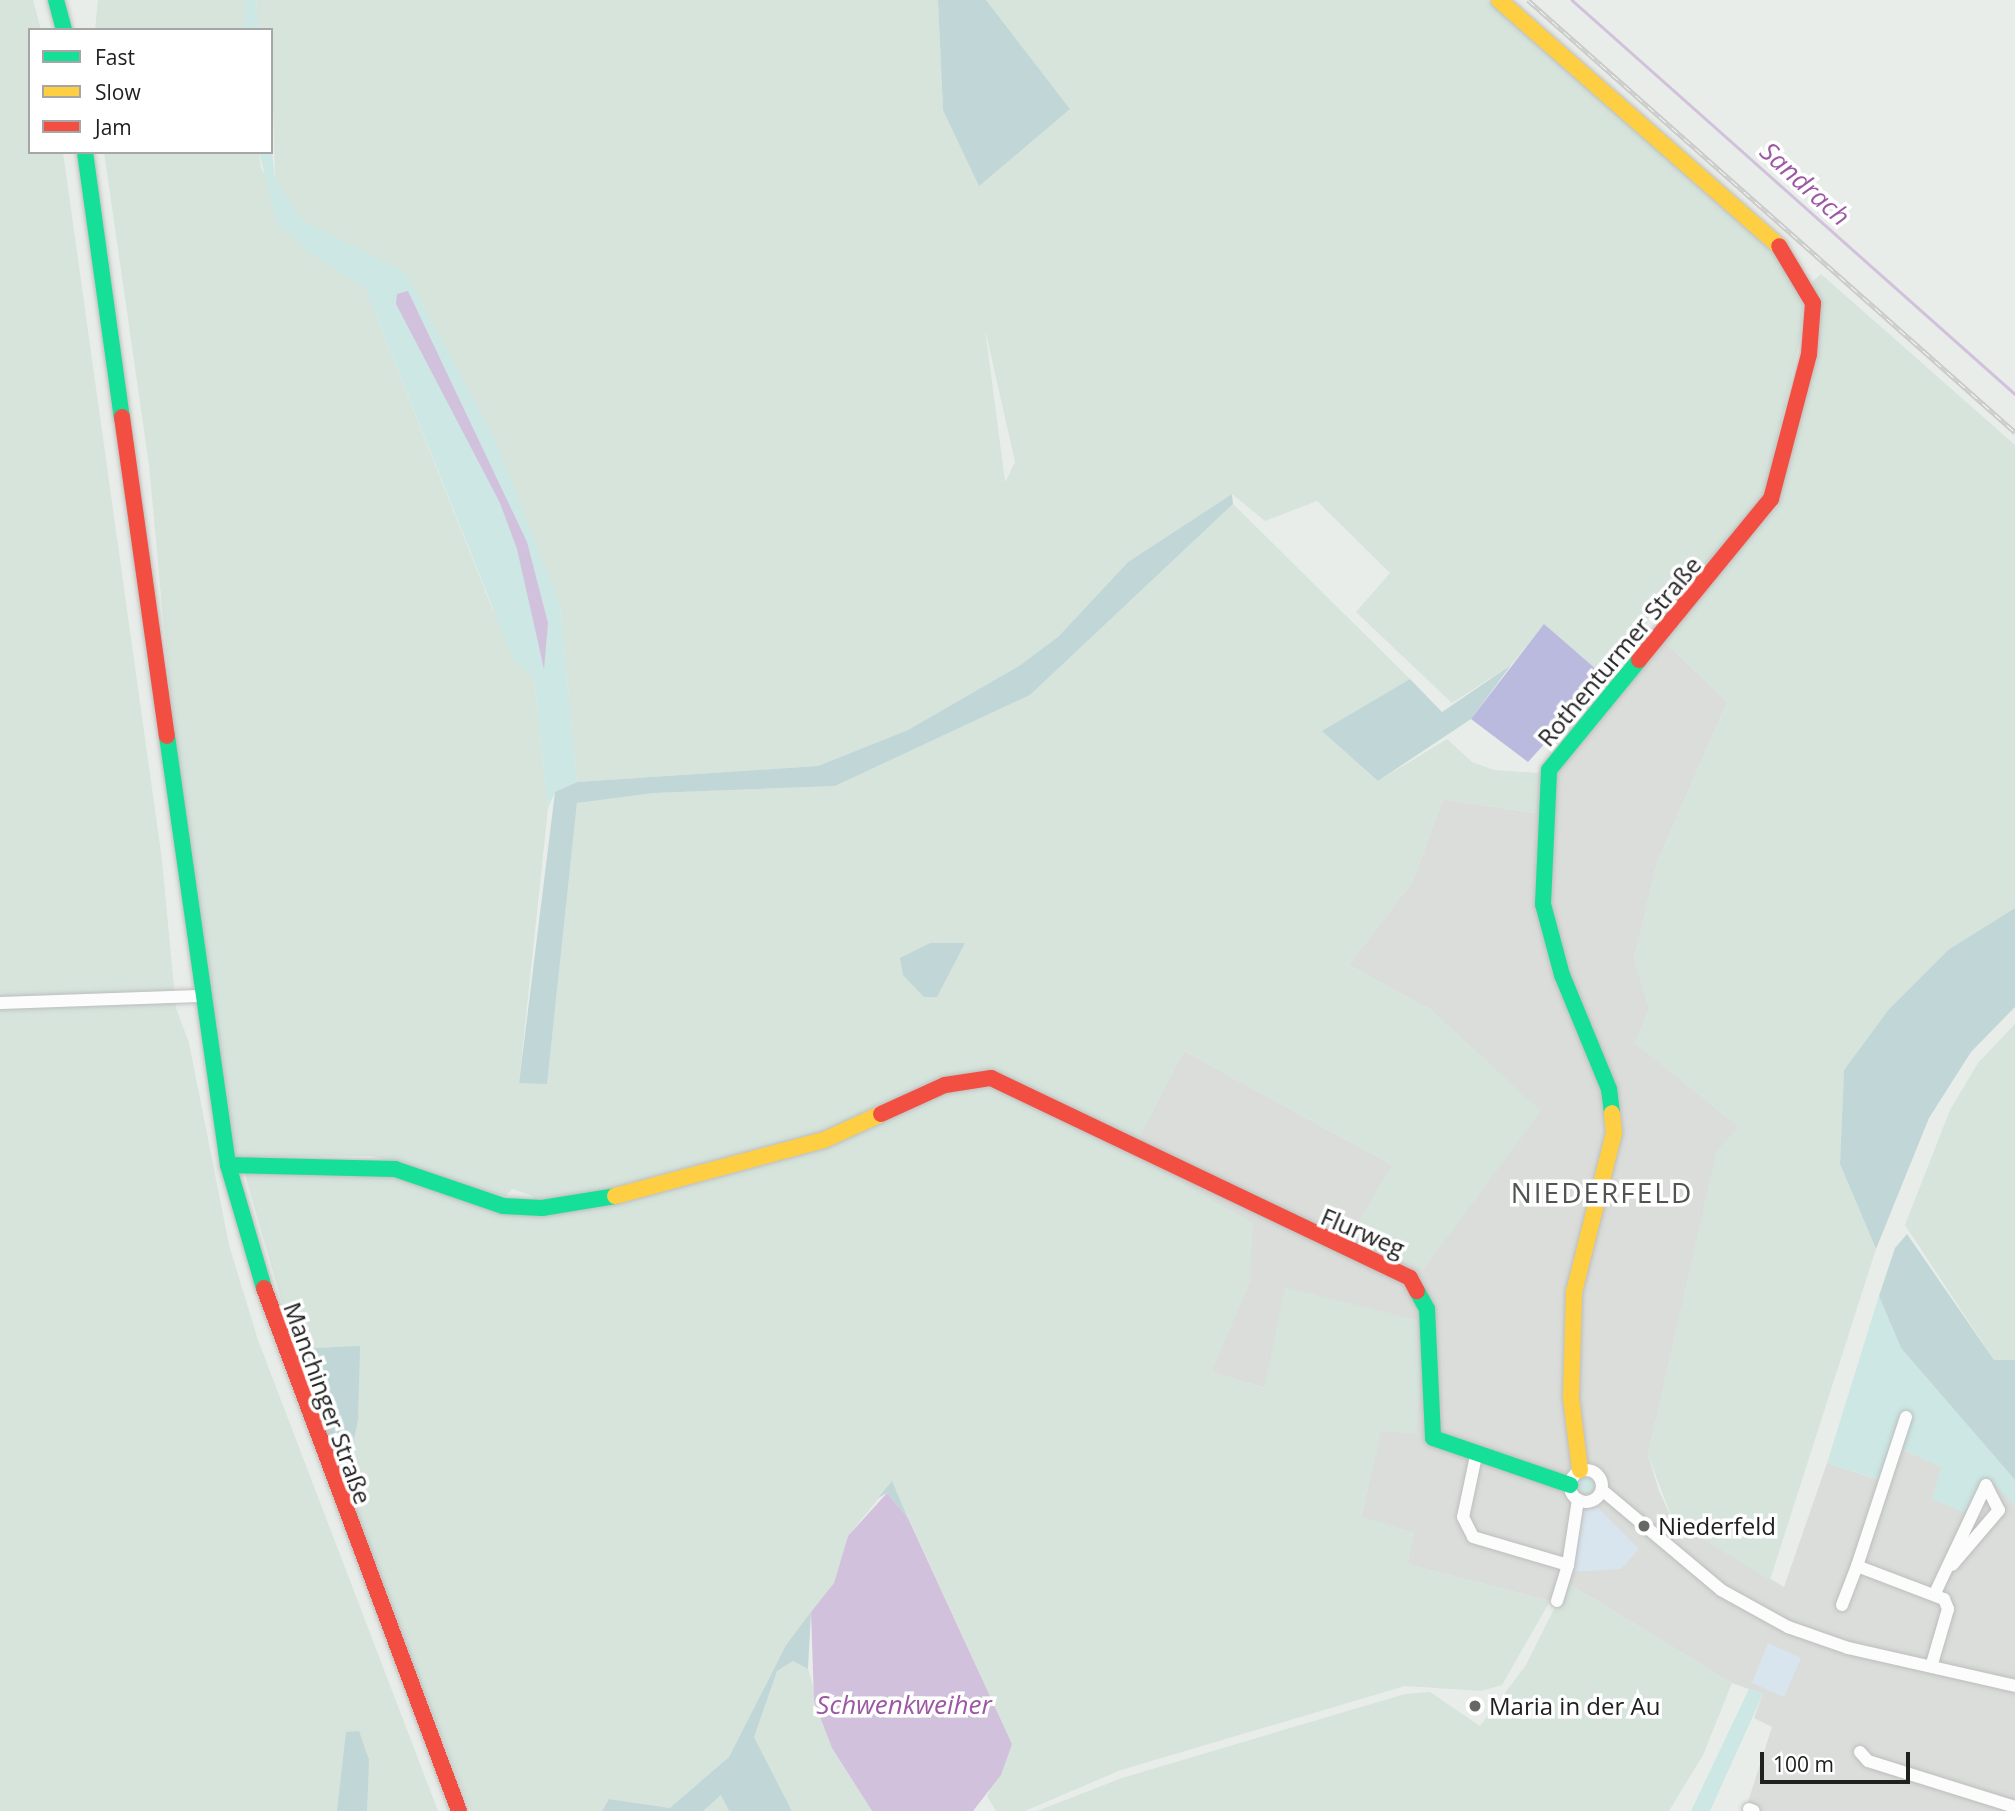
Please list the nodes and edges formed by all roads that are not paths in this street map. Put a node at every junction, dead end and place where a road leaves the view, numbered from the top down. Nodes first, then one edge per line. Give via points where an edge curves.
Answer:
1 (56, 0) edge
2 (1499, 0) edge
3 (63, 28) edge
4 (85, 154) edge
5 (200, 996) junction
6 (0, 1003) edge
7 (228, 1165) junction
8 (1906, 1418) dead end
9 (1475, 1456) junction
10 (1580, 1470) junction
11 (1570, 1485) junction
12 (1602, 1490) junction
13 (1578, 1500) junction
14 (1568, 1565) junction
15 (1952, 1565) junction
16 (1857, 1566) junction
17 (1936, 1591) junction
18 (1557, 1601) dead end
19 (1842, 1605) dead end
20 (1931, 1667) junction
21 (2015, 1686) edge
22 (1860, 1752) dead end
23 (2015, 1807) edge
24 (459, 1811) edge

1 - 3 street
2 - 10 street, Rothenturmer Straße via 1785,252 1813,303 1809,354 1771,499 1549,770 1543,904 1562,975 1609,1089 1614,1133 1574,1292 1572,1420
4 - 5 street, Manchinger Straße
5 - 6 street
5 - 7 street, Manchinger Straße
7 - 9 street, Flurweg via 395,1169 503,1206 541,1208 614,1196 824,1140 945,1085 991,1078 1409,1278 1427,1310 1429,1429 1441,1445
7 - 24 street, Manchinger Straße via 277,1335
8 - 16 street
9 - 11 street, Flurweg
9 - 14 street via 1463,1517 1467,1533
10 - 11 street
10 - 12 street via 1597,1474
11 - 13 street
12 - 13 street via 1590,1502
12 - 20 street via 1693,1568 1751,1608 1821,1640
13 - 14 street
14 - 18 street
15 - 15 street via 1958,1539 1986,1485 1998,1510
15 - 17 street
16 - 17 street
16 - 19 street
17 - 20 street via 1948,1609
20 - 21 street
22 - 23 street via 1868,1761

